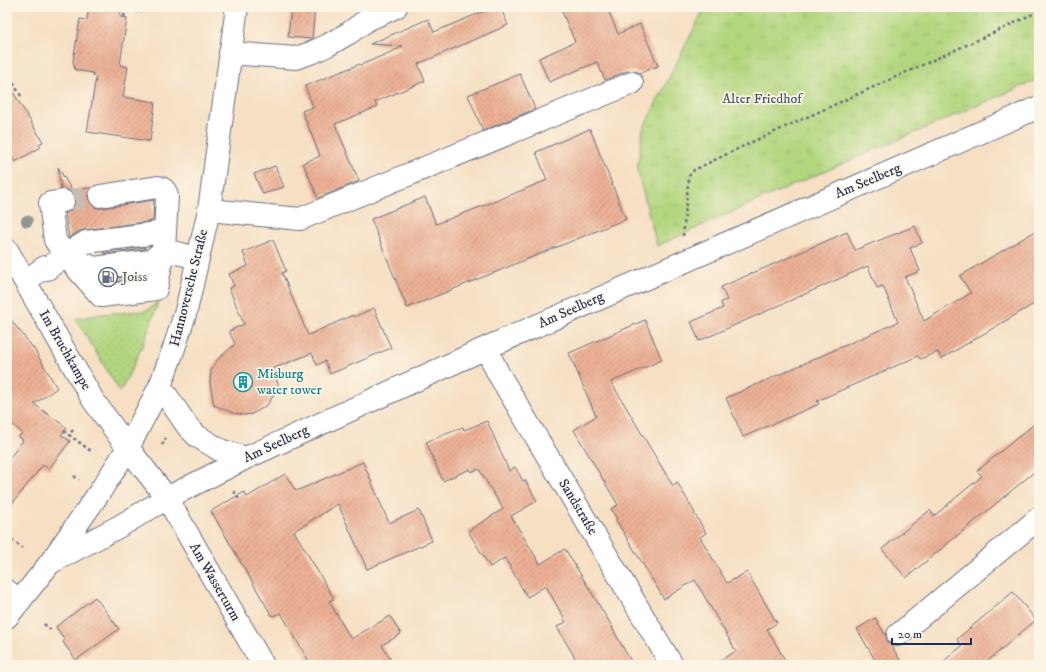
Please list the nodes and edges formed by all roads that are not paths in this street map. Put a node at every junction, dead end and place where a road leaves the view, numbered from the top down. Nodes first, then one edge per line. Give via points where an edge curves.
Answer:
1 (237, 7) edge
2 (396, 7) edge
3 (230, 53) junction
4 (632, 83) dead end
5 (1039, 107) edge
6 (100, 196) tunnel mouth
7 (63, 201) tunnel mouth
8 (209, 210) junction
9 (164, 241) junction
10 (7, 250) edge
11 (64, 255) junction
12 (198, 258) junction
13 (25, 281) junction
14 (486, 348) junction
15 (160, 386) junction
16 (128, 448) junction
17 (246, 458) junction
18 (167, 498) junction
19 (1039, 518) edge
20 (50, 563) junction
21 (11, 603) edge
22 (898, 635) dead end
23 (263, 665) edge
24 (672, 665) edge

1 - 3 street, Hannoversche Straße
2 - 3 street via 367,20 328,45 296,58
3 - 8 street, Hannoversche Straße
4 - 8 street via 300,219
5 - 14 street, Am Seelberg
6 - 9 street via 158,186 164,189 167,196
7 - 11 street via 50,203 55,240
8 - 12 street, Hannoversche Straße
9 - 11 street via 86,242
9 - 11 street via 156,289 101,296
9 - 12 street
10 - 13 street, Im Bruchkampe
11 - 13 street via 47,269 45,267
12 - 15 street, Hannoversche Straße via 186,311
13 - 16 street, Im Bruchkampe via 93,400
14 - 17 street, Am Seelberg
14 - 24 street, Sandstraße via 498,373
15 - 16 street, Hannoversche Straße
15 - 17 street via 196,436 220,450
16 - 18 street
16 - 20 street, Hannoversche Straße
17 - 18 street, Am Seelberg
18 - 20 street, Am Seelberg
18 - 23 street, Am Wasserturm
19 - 22 street
20 - 21 street, Hannoversche Straße

